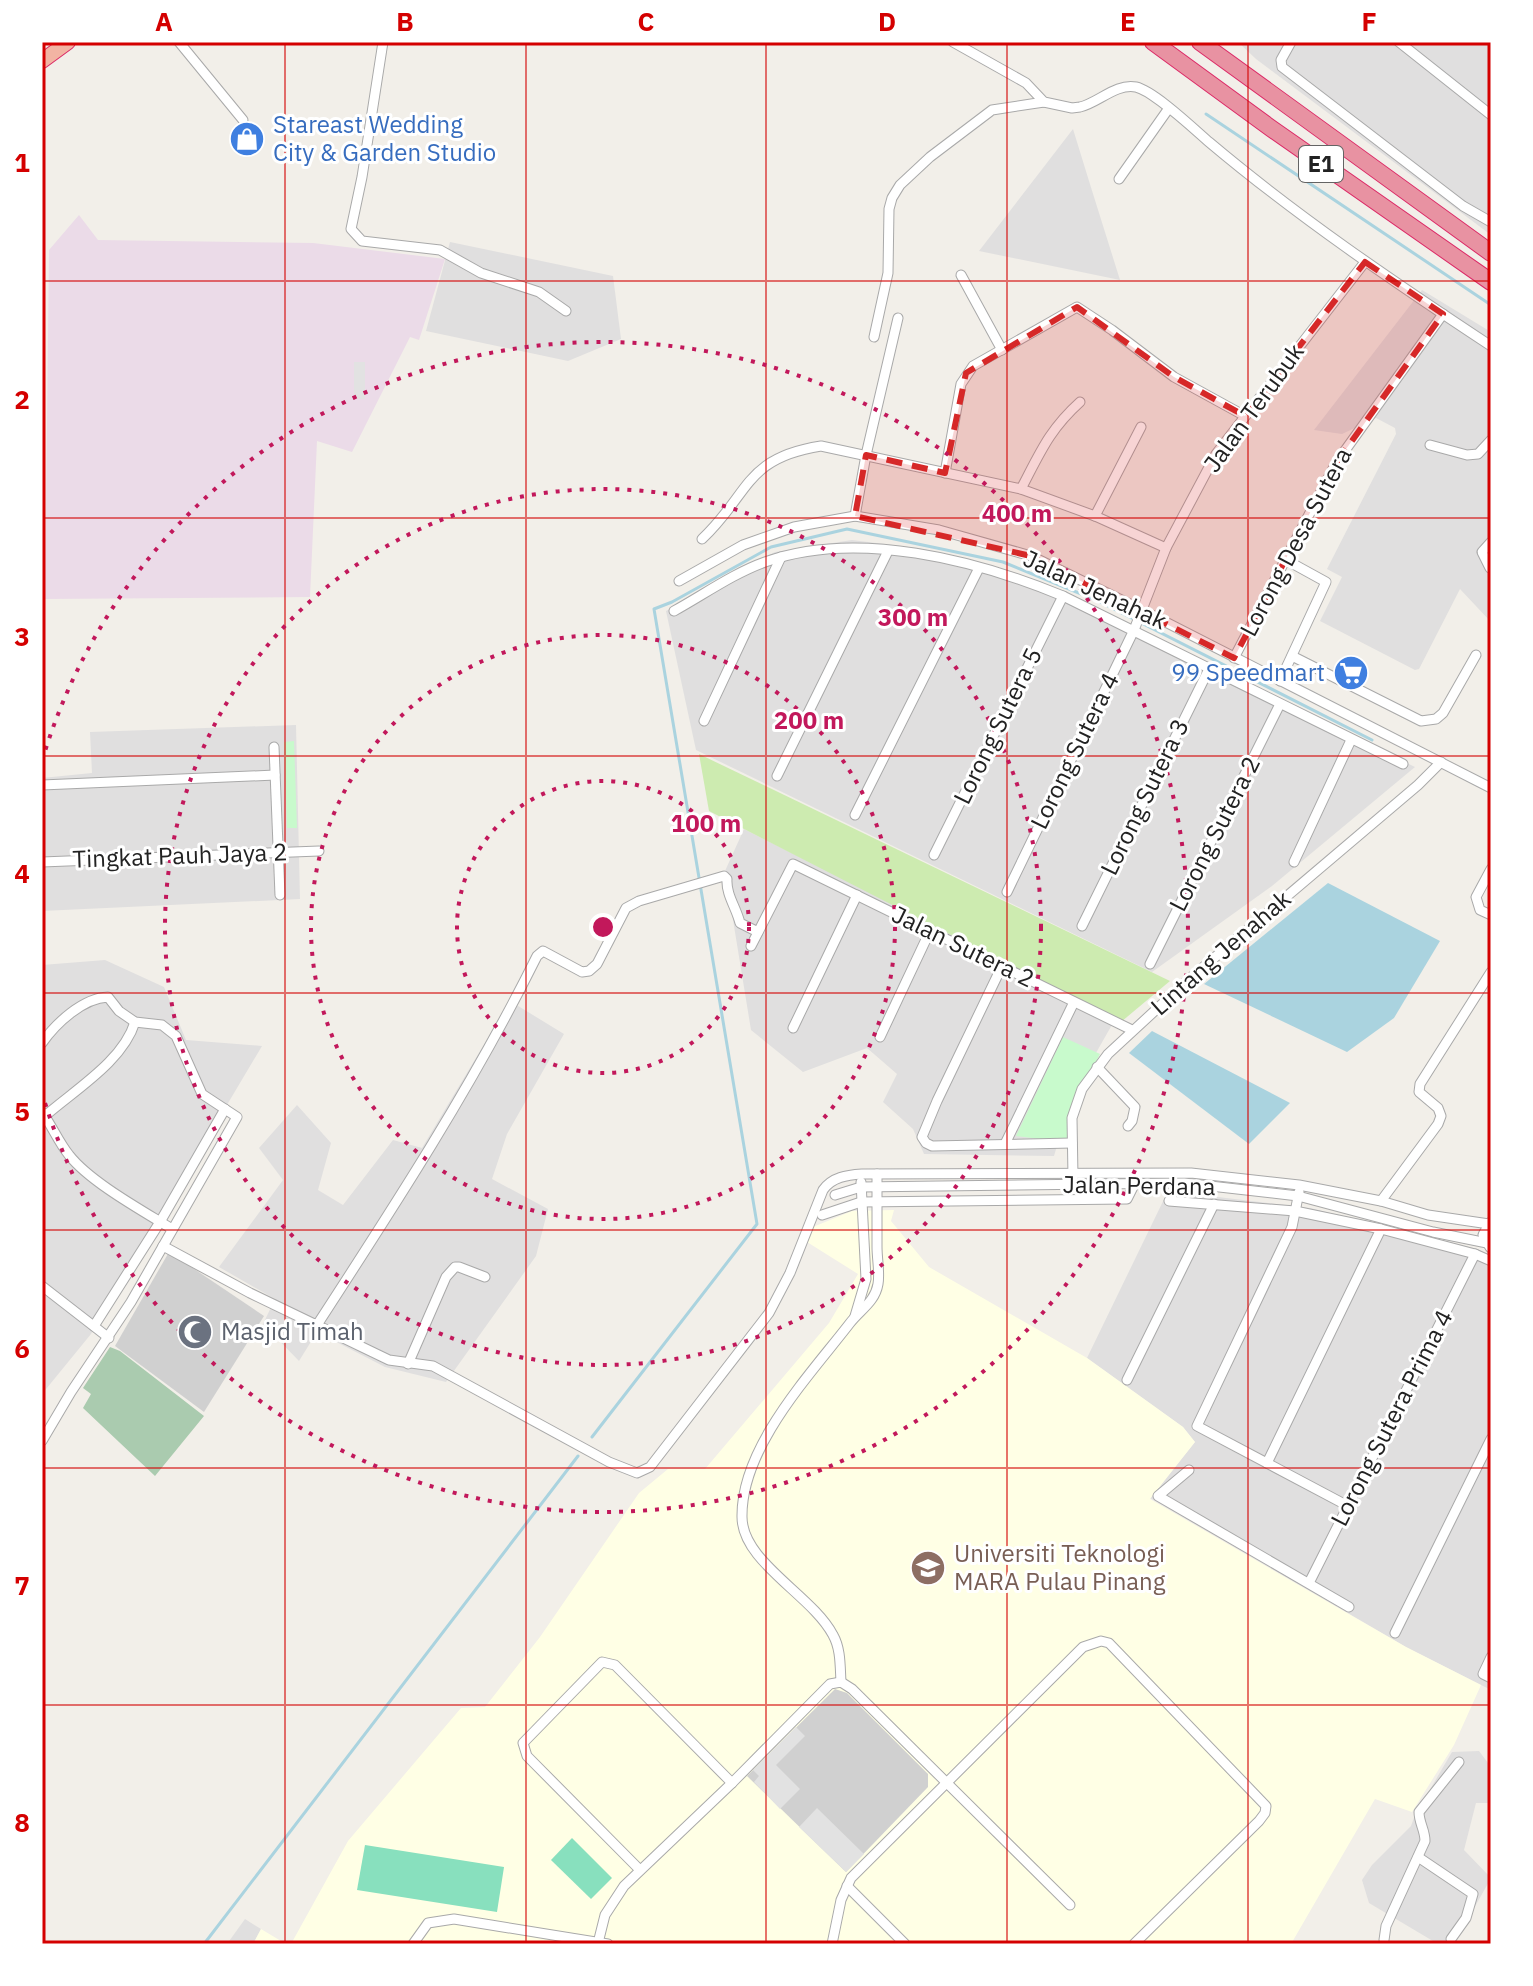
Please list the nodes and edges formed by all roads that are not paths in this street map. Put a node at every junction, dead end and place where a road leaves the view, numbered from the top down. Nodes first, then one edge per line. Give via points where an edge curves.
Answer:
1 (68, 42) edge
2 (179, 42) edge
3 (383, 42) edge
4 (953, 42) edge
5 (1153, 42) edge
6 (1200, 42) edge
7 (1291, 42) edge
8 (1399, 42) edge
9 (42, 61) edge
10 (1044, 102) junction
11 (1169, 108) junction
12 (1491, 115) edge
13 (243, 120) dead end
14 (1119, 179) dead end
15 (1491, 222) edge
16 (1491, 253) edge
17 (1365, 262) junction
18 (961, 275) dead end
19 (1491, 282) edge
20 (566, 311) dead end
21 (1443, 314) junction
22 (898, 318) dead end
23 (874, 337) dead end
24 (1491, 346) edge
25 (1002, 350) junction
26 (1080, 402) dead end
27 (1245, 416) junction
28 (1141, 427) dead end
29 (1491, 440) edge
30 (1430, 445) dead end
31 (866, 455) junction
32 (945, 473) junction
33 (1021, 489) junction
34 (855, 516) junction
35 (1095, 516) junction
36 (702, 539) dead end
37 (1491, 542) edge
38 (1166, 548) junction
39 (888, 551) junction
40 (781, 557) junction
41 (1286, 560) junction
42 (979, 568) junction
43 (1490, 568) edge
44 (679, 581) dead end
45 (1063, 596) junction
46 (1142, 610) junction
47 (674, 611) dead end
48 (1134, 630) junction
49 (1476, 655) dead end
50 (1292, 656) junction
51 (1234, 658) junction
52 (1209, 669) junction
53 (1280, 681) junction
54 (1280, 704) junction
55 (704, 721) dead end
56 (1351, 740) junction
57 (274, 747) dead end
58 (1441, 762) junction
59 (1403, 764) dead end
60 (275, 775) junction
61 (777, 776) dead end
62 (42, 785) edge
63 (1491, 788) edge
64 (855, 815) dead end
65 (319, 851) dead end
66 (278, 852) junction
67 (934, 855) dead end
68 (42, 862) edge
69 (1294, 862) dead end
70 (1491, 869) edge
71 (1007, 892) dead end
72 (280, 895) dead end
73 (857, 895) junction
74 (1491, 915) edge
75 (1082, 926) dead end
76 (930, 931) junction
77 (758, 932) junction
78 (751, 946) dead end
79 (1150, 964) dead end
80 (1002, 966) junction
81 (1491, 972) edge
82 (1074, 1002) junction
83 (135, 1022) junction
84 (793, 1028) dead end
85 (1132, 1030) junction
86 (880, 1037) dead end
87 (42, 1043) edge
88 (1097, 1067) junction
89 (225, 1109) junction
90 (44, 1114) edge
91 (1128, 1126) dead end
92 (1072, 1143) junction
93 (1005, 1144) junction
94 (1072, 1172) junction
95 (862, 1174) junction
96 (877, 1174) junction
97 (1135, 1183) junction
98 (1073, 1184) junction
99 (1299, 1185) junction
100 (861, 1187) junction
101 (877, 1187) junction
102 (835, 1195) dead end
103 (1298, 1196) junction
104 (1169, 1201) dead end
105 (1381, 1201) junction
106 (861, 1202) junction
107 (876, 1202) junction
108 (1214, 1204) junction
109 (1295, 1211) junction
110 (822, 1215) dead end
111 (160, 1222) junction
112 (1490, 1224) edge
113 (172, 1229) junction
114 (1381, 1229) junction
115 (1489, 1245) edge
116 (163, 1246) junction
117 (1475, 1254) junction
118 (1491, 1261) edge
119 (485, 1277) dead end
120 (42, 1286) edge
121 (855, 1316) junction
122 (317, 1325) junction
123 (94, 1326) junction
124 (109, 1338) junction
125 (408, 1364) junction
126 (1127, 1380) dead end
127 (1491, 1439) edge
128 (42, 1441) edge
129 (1267, 1463) junction
130 (1189, 1470) dead end
131 (1348, 1506) junction
132 (1309, 1583) junction
133 (1349, 1607) dead end
134 (1395, 1633) dead end
135 (1491, 1657) edge
136 (1491, 1678) edge
137 (841, 1682) junction
138 (1459, 1762) dead end
139 (732, 1783) junction
140 (946, 1783) junction
141 (1418, 1857) junction
142 (639, 1869) junction
143 (847, 1886) junction
144 (1070, 1905) dead end
145 (1451, 1939) dead end
146 (603, 1943) edge
147 (1384, 1943) edge
148 (413, 1944) edge
149 (832, 1944) edge
150 (905, 1944) edge
151 (1134, 1944) edge

1 - 9 highway
2 - 13 street
3 - 20 street via 351,229 362,241 440,250 465,265 539,292
4 - 10 street via 1026,83
5 - 19 highway, E1
6 - 16 highway, E1
7 - 15 street via 1282,67
8 - 12 street
10 - 11 street via 1080,107 1138,87
10 - 23 street via 992,110 900,185 889,209 888,273
11 - 14 street
11 - 17 street
17 - 21 street
17 - 27 street, Jalan Terubuk
18 - 25 street
21 - 24 street
21 - 41 street, Lorong Desa Sutera via 1336,463
22 - 31 street
25 - 27 street via 1077,307 1174,377
25 - 32 street via 973,366 961,384
26 - 33 street via 1049,435
27 - 38 street, Jalan Terubuk via 1216,454
28 - 35 street
29 - 30 street via 1478,454 1467,455
31 - 32 street
31 - 34 street
31 - 36 street via 821,446 768,463
32 - 33 street
33 - 35 street
34 - 44 street, Jalan Jenahak via 794,527 743,545
34 - 46 street, Jalan Jenahak via 939,530 1031,556
35 - 38 street
37 - 43 street via 1482,552
38 - 46 street, Jalan Terubuk
39 - 40 street via 822,548
39 - 42 street
39 - 61 street
40 - 47 street
40 - 55 street
41 - 50 street via 1326,582
41 - 51 street, Lorong Desa Sutera
42 - 45 street
42 - 64 street
45 - 48 street
45 - 67 street, Lorong Sutera 5
46 - 48 street, Lorong Sutera 4
46 - 51 street, Jalan Jenahak
48 - 52 street
48 - 71 street, Lorong Sutera 4
49 - 50 street via 1443,713 1421,721
50 - 53 street
51 - 53 street, Jalan Jenahak
52 - 54 street
52 - 75 street, Lorong Sutera 3
53 - 58 street, Jalan Jenahak
54 - 56 street
54 - 79 street, Lorong Sutera 2
56 - 59 street
56 - 69 street
57 - 60 street
58 - 63 street, Jalan Jenahak
58 - 85 street, Lintang Jenahak
60 - 62 street
60 - 66 street
65 - 66 street, Tingkat Pauh Jaya 2
66 - 68 street, Tingkat Pauh Jaya 2
66 - 72 street
70 - 74 street via 1476,897 1480,910
73 - 76 street, Jalan Sutera 2
73 - 77 street, Jalan Sutera 2 via 793,864
73 - 84 street
76 - 80 street, Jalan Sutera 2
76 - 86 street
77 - 78 street
77 - 122 street via 740,923 724,876 626,908 589,971 543,951 537,956 422,1163
80 - 82 street, Jalan Sutera 2
80 - 93 street via 922,1137 926,1143 945,1146
81 - 105 street via 1420,1084 1419,1092 1438,1108 1438,1124
82 - 85 street, Jalan Sutera 2
82 - 93 street
83 - 87 street via 102,997 71,1013
83 - 89 street via 162,1025 176,1036 197,1087
83 - 90 street via 120,1052
85 - 88 street, Lintang Jenahak
88 - 91 street via 1135,1107
88 - 92 street, Lintang Jenahak via 1072,1118
89 - 111 street
89 - 113 street via 237,1117
90 - 111 street via 68,1155 90,1176
92 - 93 street
92 - 94 street, Lintang Jenahak
94 - 96 street, Jalan Perdana
94 - 98 street, Lintang Jenahak
94 - 99 street, Jalan Perdana via 1191,1173
95 - 96 street, Jalan Perdana
95 - 100 street
95 - 125 street, Jalan Perdana via 826,1185 769,1313 643,1472 609,1462 433,1366
96 - 101 street
97 - 98 street, Jalan Perdana
97 - 103 street, Jalan Perdana
97 - 107 street via 1127,1199
98 - 101 street, Jalan Perdana
99 - 103 street
99 - 105 street, Jalan Perdana
100 - 101 street, Jalan Perdana
100 - 102 street, Jalan Perdana
100 - 106 street
101 - 107 street
103 - 109 street
103 - 115 street, Jalan Perdana
104 - 108 street
105 - 112 street, Jalan Perdana
106 - 107 street
106 - 110 street
106 - 121 street via 866,1279
107 - 121 street via 878,1284
108 - 109 street
108 - 126 street
109 - 114 street
109 - 129 street via 1197,1426
111 - 113 street
111 - 123 street
112 - 115 street via 1484,1235
113 - 116 street
114 - 117 street
114 - 129 street
116 - 122 street
116 - 124 street
117 - 118 street
117 - 131 street, Lorong Sutera Prima 4
119 - 125 street via 453,1269
120 - 123 street
121 - 137 street via 769,1433 746,1484 742,1519 750,1546 833,1634
122 - 125 street
123 - 124 street
124 - 128 street
127 - 134 street
129 - 131 street
130 - 132 street via 1158,1496
131 - 132 street, Lorong Sutera Prima 4
132 - 133 street
135 - 136 street via 1483,1674
137 - 139 street via 830,1684
137 - 140 street
138 - 141 street via 1419,1812 1425,1834
139 - 142 street
139 - 142 street via 615,1665 602,1662 523,1743 523,1749
140 - 143 street
140 - 144 street
140 - 151 street via 1083,1647 1109,1643 1266,1806 1259,1821
141 - 145 street via 1473,1894 1466,1918
141 - 147 street via 1386,1926
142 - 146 street via 605,1915
143 - 149 street
143 - 150 street
146 - 148 street via 454,1919 428,1923

